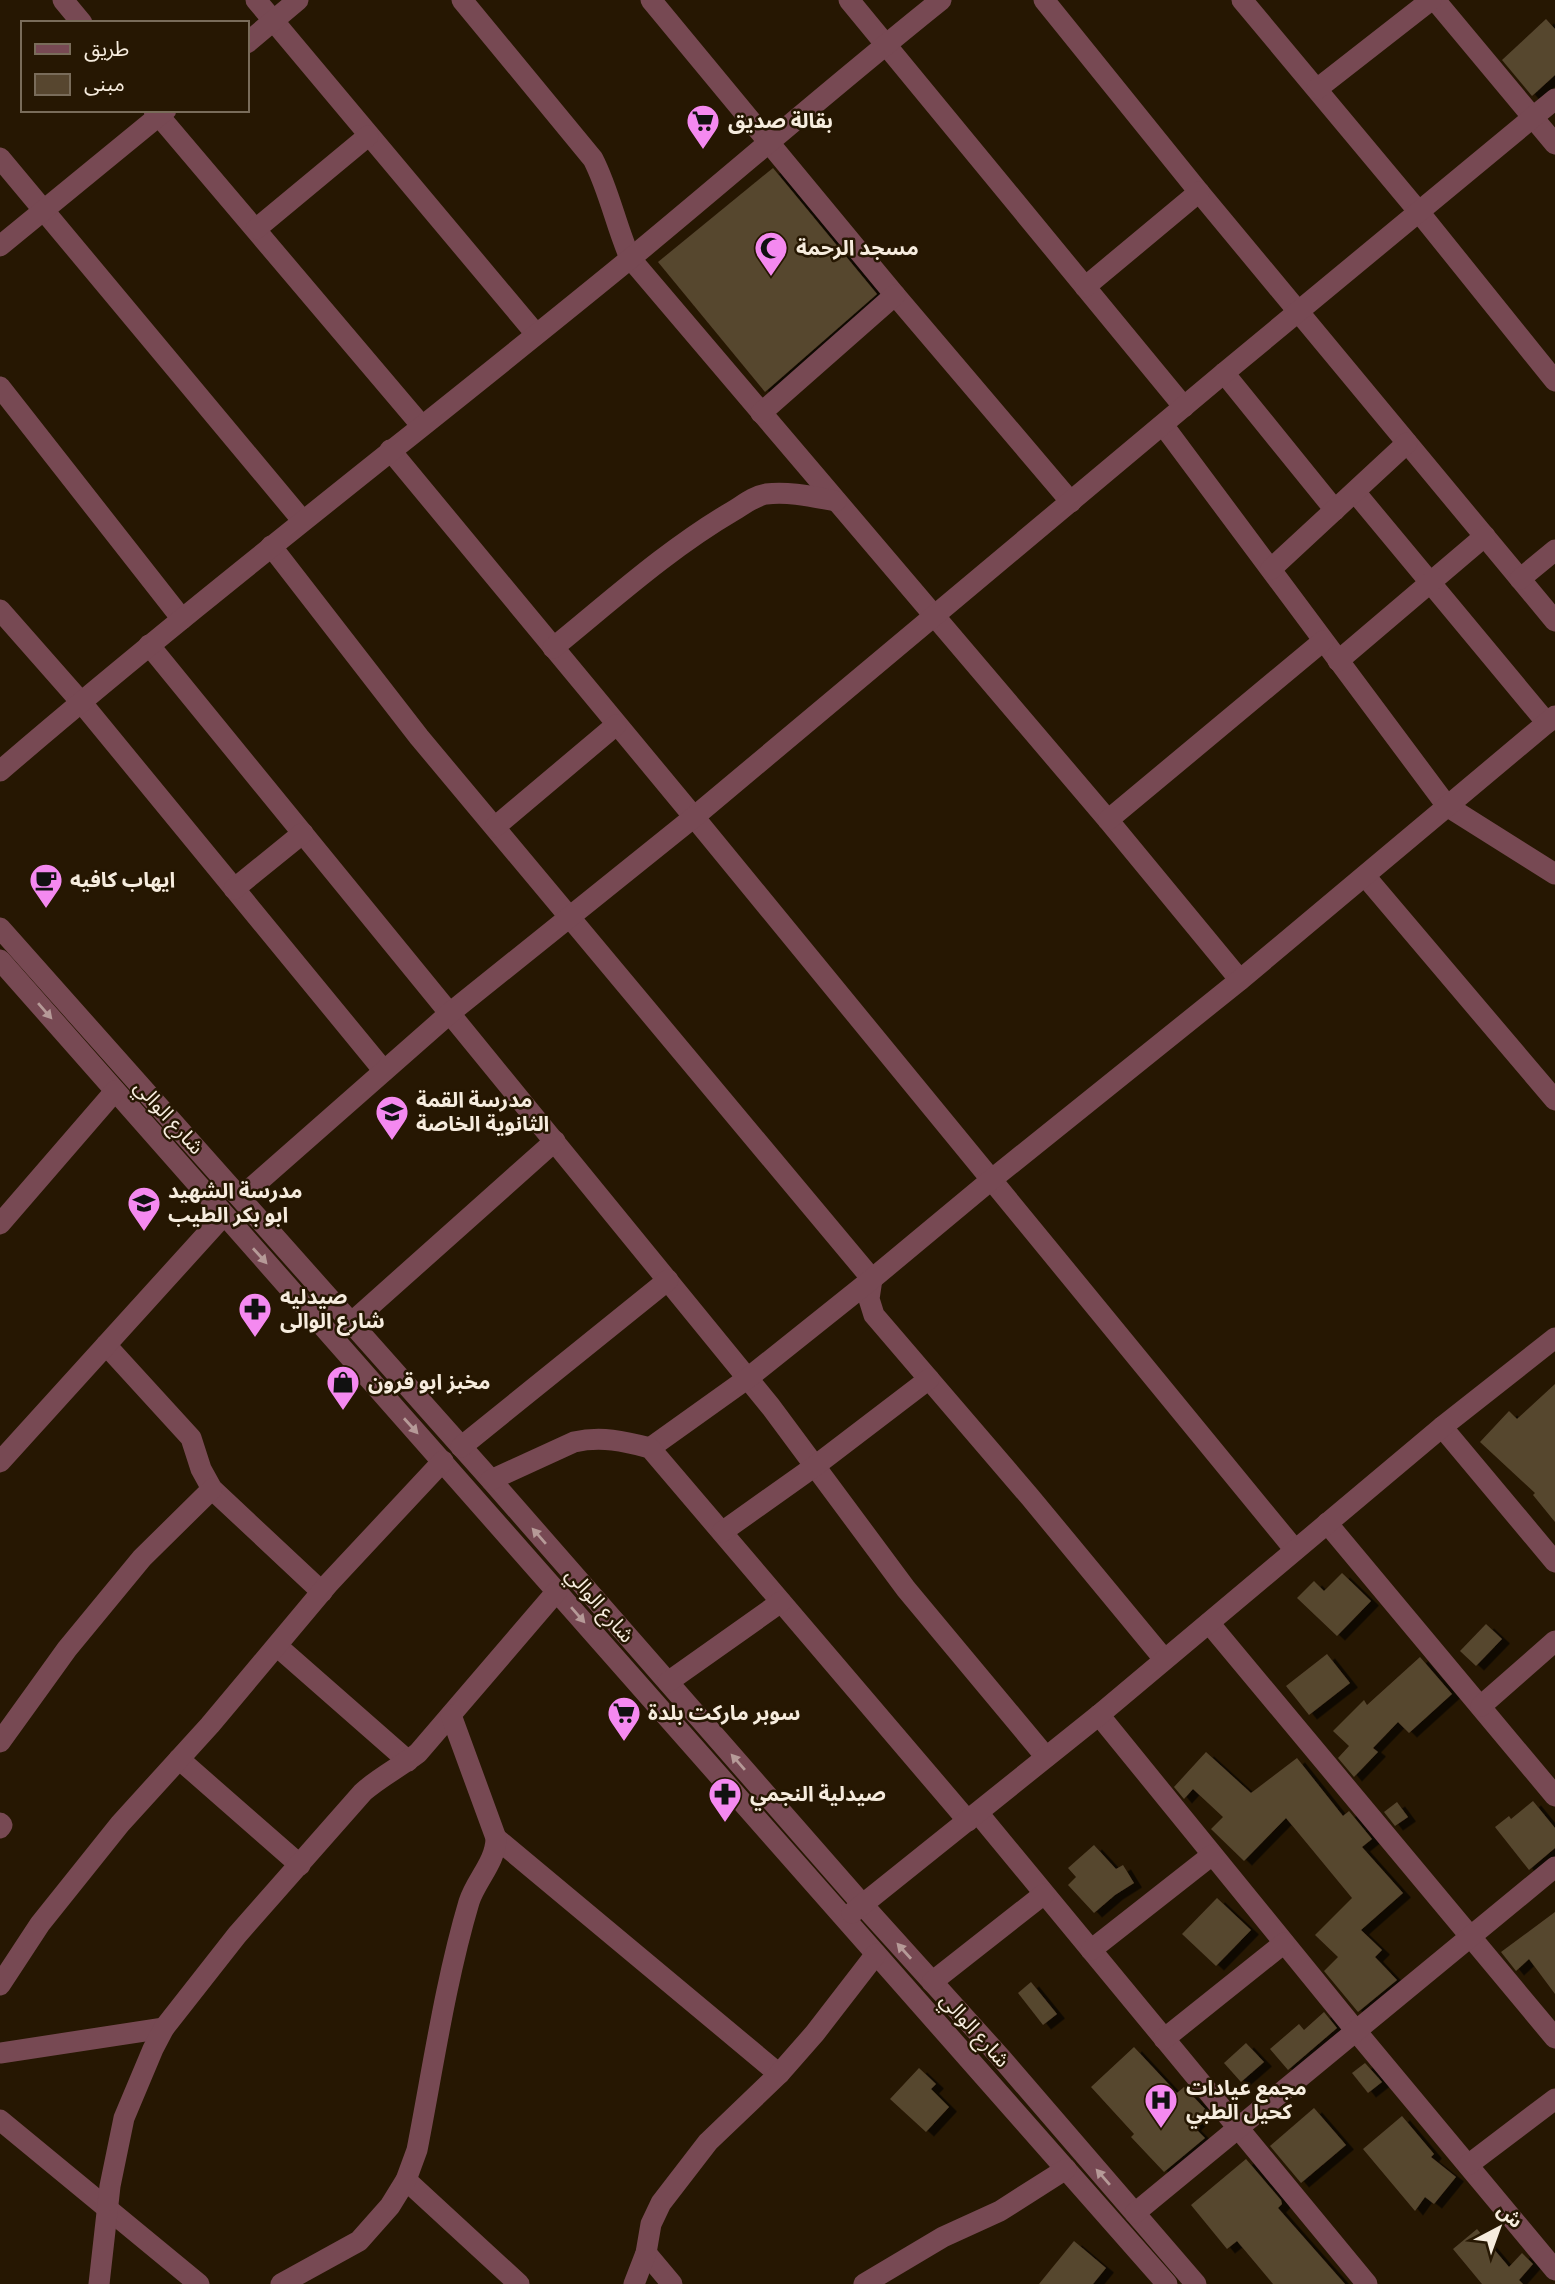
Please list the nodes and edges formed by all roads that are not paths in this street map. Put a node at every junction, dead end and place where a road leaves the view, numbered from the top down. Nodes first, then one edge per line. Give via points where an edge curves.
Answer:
1 (63, 0) edge
2 (256, 0) edge
3 (298, 0) edge
4 (462, 0) edge
5 (651, 0) edge
6 (849, 0) edge
7 (941, 0) edge
8 (1044, 0) edge
9 (1242, 0) edge
10 (1433, 0) edge
11 (80, 21) edge
12 (273, 21) junction
13 (248, 42) edge
14 (885, 45) junction
15 (1317, 89) junction
16 (1555, 99) edge
17 (160, 112) edge
18 (1533, 117) junction
19 (368, 136) junction
20 (769, 142) junction
21 (1555, 144) edge
22 (0, 158) edge
23 (1199, 192) junction
24 (43, 211) junction
25 (1419, 212) junction
26 (256, 229) junction
27 (0, 246) edge
28 (630, 258) junction
29 (1085, 287) junction
30 (895, 295) junction
31 (1299, 312) junction
32 (536, 334) junction
33 (1224, 373) junction
34 (1555, 381) edge
35 (0, 387) edge
36 (1184, 407) junction
37 (761, 413) junction
38 (421, 425) junction
39 (1163, 425) junction
40 (1407, 443) junction
41 (390, 450) junction
42 (1355, 492) junction
43 (836, 501) junction
44 (1071, 502) junction
45 (1335, 510) junction
46 (303, 520) junction
47 (1485, 536) junction
48 (271, 546) junction
49 (1555, 550) edge
50 (1270, 569) junction
51 (1521, 579) junction
52 (1430, 582) junction
53 (0, 610) edge
54 (933, 616) junction
55 (183, 619) junction
56 (1555, 621) edge
57 (1324, 641) junction
58 (149, 645) junction
59 (553, 648) junction
60 (1338, 661) junction
61 (81, 702) junction
62 (1551, 720) edge
63 (616, 725) junction
64 (0, 771) edge
65 (1447, 806) junction
66 (694, 817) junction
67 (1108, 820) junction
68 (495, 827) junction
69 (303, 833) junction
70 (1555, 874) edge
71 (1365, 876) junction
72 (234, 888) junction
73 (569, 916) junction
74 (0, 928) edge
75 (0, 960) edge
76 (1240, 980) junction
77 (450, 1013) junction
78 (384, 1071) junction
79 (115, 1091) junction
80 (1555, 1100) edge
81 (555, 1141) junction
82 (991, 1180) junction
83 (241, 1197) junction
84 (224, 1215) junction
85 (2, 1216) edge
86 (872, 1279) junction
87 (668, 1280) junction
88 (351, 1323) junction
89 (1555, 1338) edge
90 (106, 1345) junction
91 (748, 1378) junction
92 (929, 1379) junction
93 (1442, 1427) junction
94 (461, 1447) junction
95 (650, 1448) junction
96 (443, 1461) junction
97 (0, 1462) edge
98 (815, 1466) junction
99 (491, 1480) junction
100 (212, 1489) junction
101 (1327, 1523) junction
102 (722, 1532) junction
103 (1295, 1550) junction
104 (1555, 1563) edge
105 (557, 1591) junction
106 (322, 1592) junction
107 (781, 1602) junction
108 (1209, 1623) junction
109 (1555, 1641) edge
110 (276, 1646) junction
111 (1164, 1660) junction
112 (668, 1682) junction
113 (1481, 1706) junction
114 (451, 1714) junction
115 (1099, 1715) junction
116 (0, 1742) edge
117 (1046, 1757) junction
118 (179, 1759) junction
119 (408, 1761) junction
120 (1555, 1796) edge
121 (973, 1817) junction
122 (496, 1838) junction
123 (1212, 1855) junction
124 (300, 1865) junction
125 (1555, 1867) edge
126 (1044, 1894) junction
127 (862, 1904) junction
128 (845, 1918) junction
129 (1471, 1936) junction
130 (1284, 1944) junction
131 (1091, 1950) junction
132 (876, 1954) junction
133 (932, 1982) junction
134 (0, 1985) edge
135 (164, 2028) junction
136 (1356, 2031) junction
137 (1555, 2038) edge
138 (1164, 2039) junction
139 (0, 2053) edge
140 (779, 2074) junction
141 (1555, 2099) edge
142 (0, 2120) edge
143 (1238, 2128) junction
144 (1468, 2165) junction
145 (1066, 2169) junction
146 (406, 2180) junction
147 (108, 2208) junction
148 (1135, 2213) junction
149 (646, 2253) junction
150 (1555, 2270) edge
151 (99, 2284) edge
152 (199, 2284) edge
153 (281, 2284) edge
154 (519, 2284) edge
155 (634, 2284) edge
156 (672, 2284) edge
157 (864, 2284) edge
158 (1167, 2284) edge
159 (1196, 2284) edge
160 (1367, 2284) edge

1 - 11 street
2 - 12 street
3 - 12 street
4 - 28 street via 593,159
5 - 20 street
6 - 14 street
7 - 14 street
8 - 23 street
9 - 15 street
10 - 15 street
10 - 18 street
12 - 13 street
12 - 19 street
14 - 20 street
14 - 29 street
15 - 25 street
16 - 18 street
17 - 24 street
17 - 26 street
18 - 21 street
18 - 25 street
19 - 26 street
19 - 32 street
20 - 28 street
20 - 30 street
22 - 24 street
23 - 29 street
23 - 31 street
24 - 27 street
24 - 46 street
25 - 31 street
25 - 34 street
26 - 38 street
28 - 32 street
28 - 37 street
29 - 36 street
30 - 37 street
30 - 44 street
31 - 33 street
31 - 40 street
32 - 38 street
33 - 36 street
33 - 45 street
35 - 55 street
36 - 39 street
37 - 43 street
38 - 41 street
39 - 44 street
39 - 50 street
40 - 42 street
40 - 47 street
41 - 46 street
41 - 59 street
42 - 45 street
42 - 52 street
43 - 54 street
43 - 59 street via 766,494 753,499 705,528
44 - 54 street
45 - 50 street
46 - 48 street
47 - 51 street
47 - 52 street
48 - 55 street
48 - 68 street
49 - 51 street
50 - 57 street
51 - 56 street
52 - 60 street
52 - 62 street
53 - 61 street
54 - 66 street
54 - 67 street
55 - 58 street
57 - 60 street
57 - 67 street
58 - 61 street
58 - 69 street
59 - 63 street
60 - 65 street
61 - 64 street
61 - 72 street
62 - 65 street
63 - 66 street
63 - 68 street
65 - 70 street
65 - 71 street
66 - 73 street
66 - 82 street
67 - 76 street
68 - 73 street
69 - 72 street
69 - 77 street
71 - 76 street
71 - 80 street
72 - 78 street
73 - 77 street
73 - 86 street
74 - 83 street, شارع الوالي
75 -> 79 street, شارع الوالي
76 - 82 street
77 - 78 street
77 - 81 street
78 - 83 street
79 - 84 street, شارع الوالي
79 - 85 street
81 - 87 street
81 - 88 street
82 - 86 street
82 - 103 street
83 - 88 street, شارع الوالي
84 - 90 street
84 -> 96 street, شارع الوالي
86 - 91 street
86 - 92 street via 869,1299 874,1315
87 - 91 street
87 - 94 street
88 - 94 street, شارع الوالي
89 - 93 street
90 - 97 street
90 - 100 street via 191,1438
91 - 95 street
91 - 98 street
92 - 98 street
92 - 111 street
93 - 101 street
93 - 104 street
94 - 99 street, شارع الوالي
95 - 99 street via 588,1439
95 - 102 street
96 - 105 street, شارع الوالي
96 - 106 street
98 - 102 street
98 - 117 street via 906,1589
112 -> 99 street, شارع الوالي
100 - 106 street
100 - 116 street via 142,1558 67,1649
101 - 103 street
101 - 113 street
102 - 107 street
103 - 108 street
105 - 114 street
105 -> 128 street, شارع الوالي
106 - 110 street
107 - 112 street
107 - 121 street
108 - 111 street
108 - 129 street
109 - 113 street
110 - 118 street
110 - 119 street
111 - 115 street
127 -> 112 street, شارع الوالي
113 - 120 street
114 - 119 street
114 - 122 street
115 - 117 street
115 - 123 street
117 - 121 street
118 - 124 street
118 - 134 street via 40,1924
119 - 124 street via 363,1792
121 - 126 street
121 - 127 street
122 - 140 street
122 - 146 street via 496,1849 470,1898 417,2150
123 - 130 street
123 - 131 street
124 - 135 street via 237,1935
125 - 129 street
126 - 131 street
126 - 133 street
127 - 128 street
133 -> 127 street, شارع الوالي
128 - 132 street, شارع الوالي
129 - 136 street
129 - 137 street
130 - 136 street
130 - 138 street
131 - 138 street
132 - 140 street
132 - 145 street, شارع الوالي
148 -> 133 street, شارع الوالي
135 - 139 street
135 - 147 street via 124,2118
136 - 143 street
136 - 144 street
138 - 143 street
140 - 149 street via 709,2142 661,2203 651,2224
141 - 144 street
142 - 147 street
143 - 148 street
143 - 160 street
144 - 150 street
145 - 157 street via 1000,2211 943,2237
145 - 158 street, شارع الوالي
146 - 153 street via 359,2241
146 - 154 street
147 - 151 street
147 - 152 street
148 - 159 street, شارع الوالي
149 - 155 street
149 - 156 street

